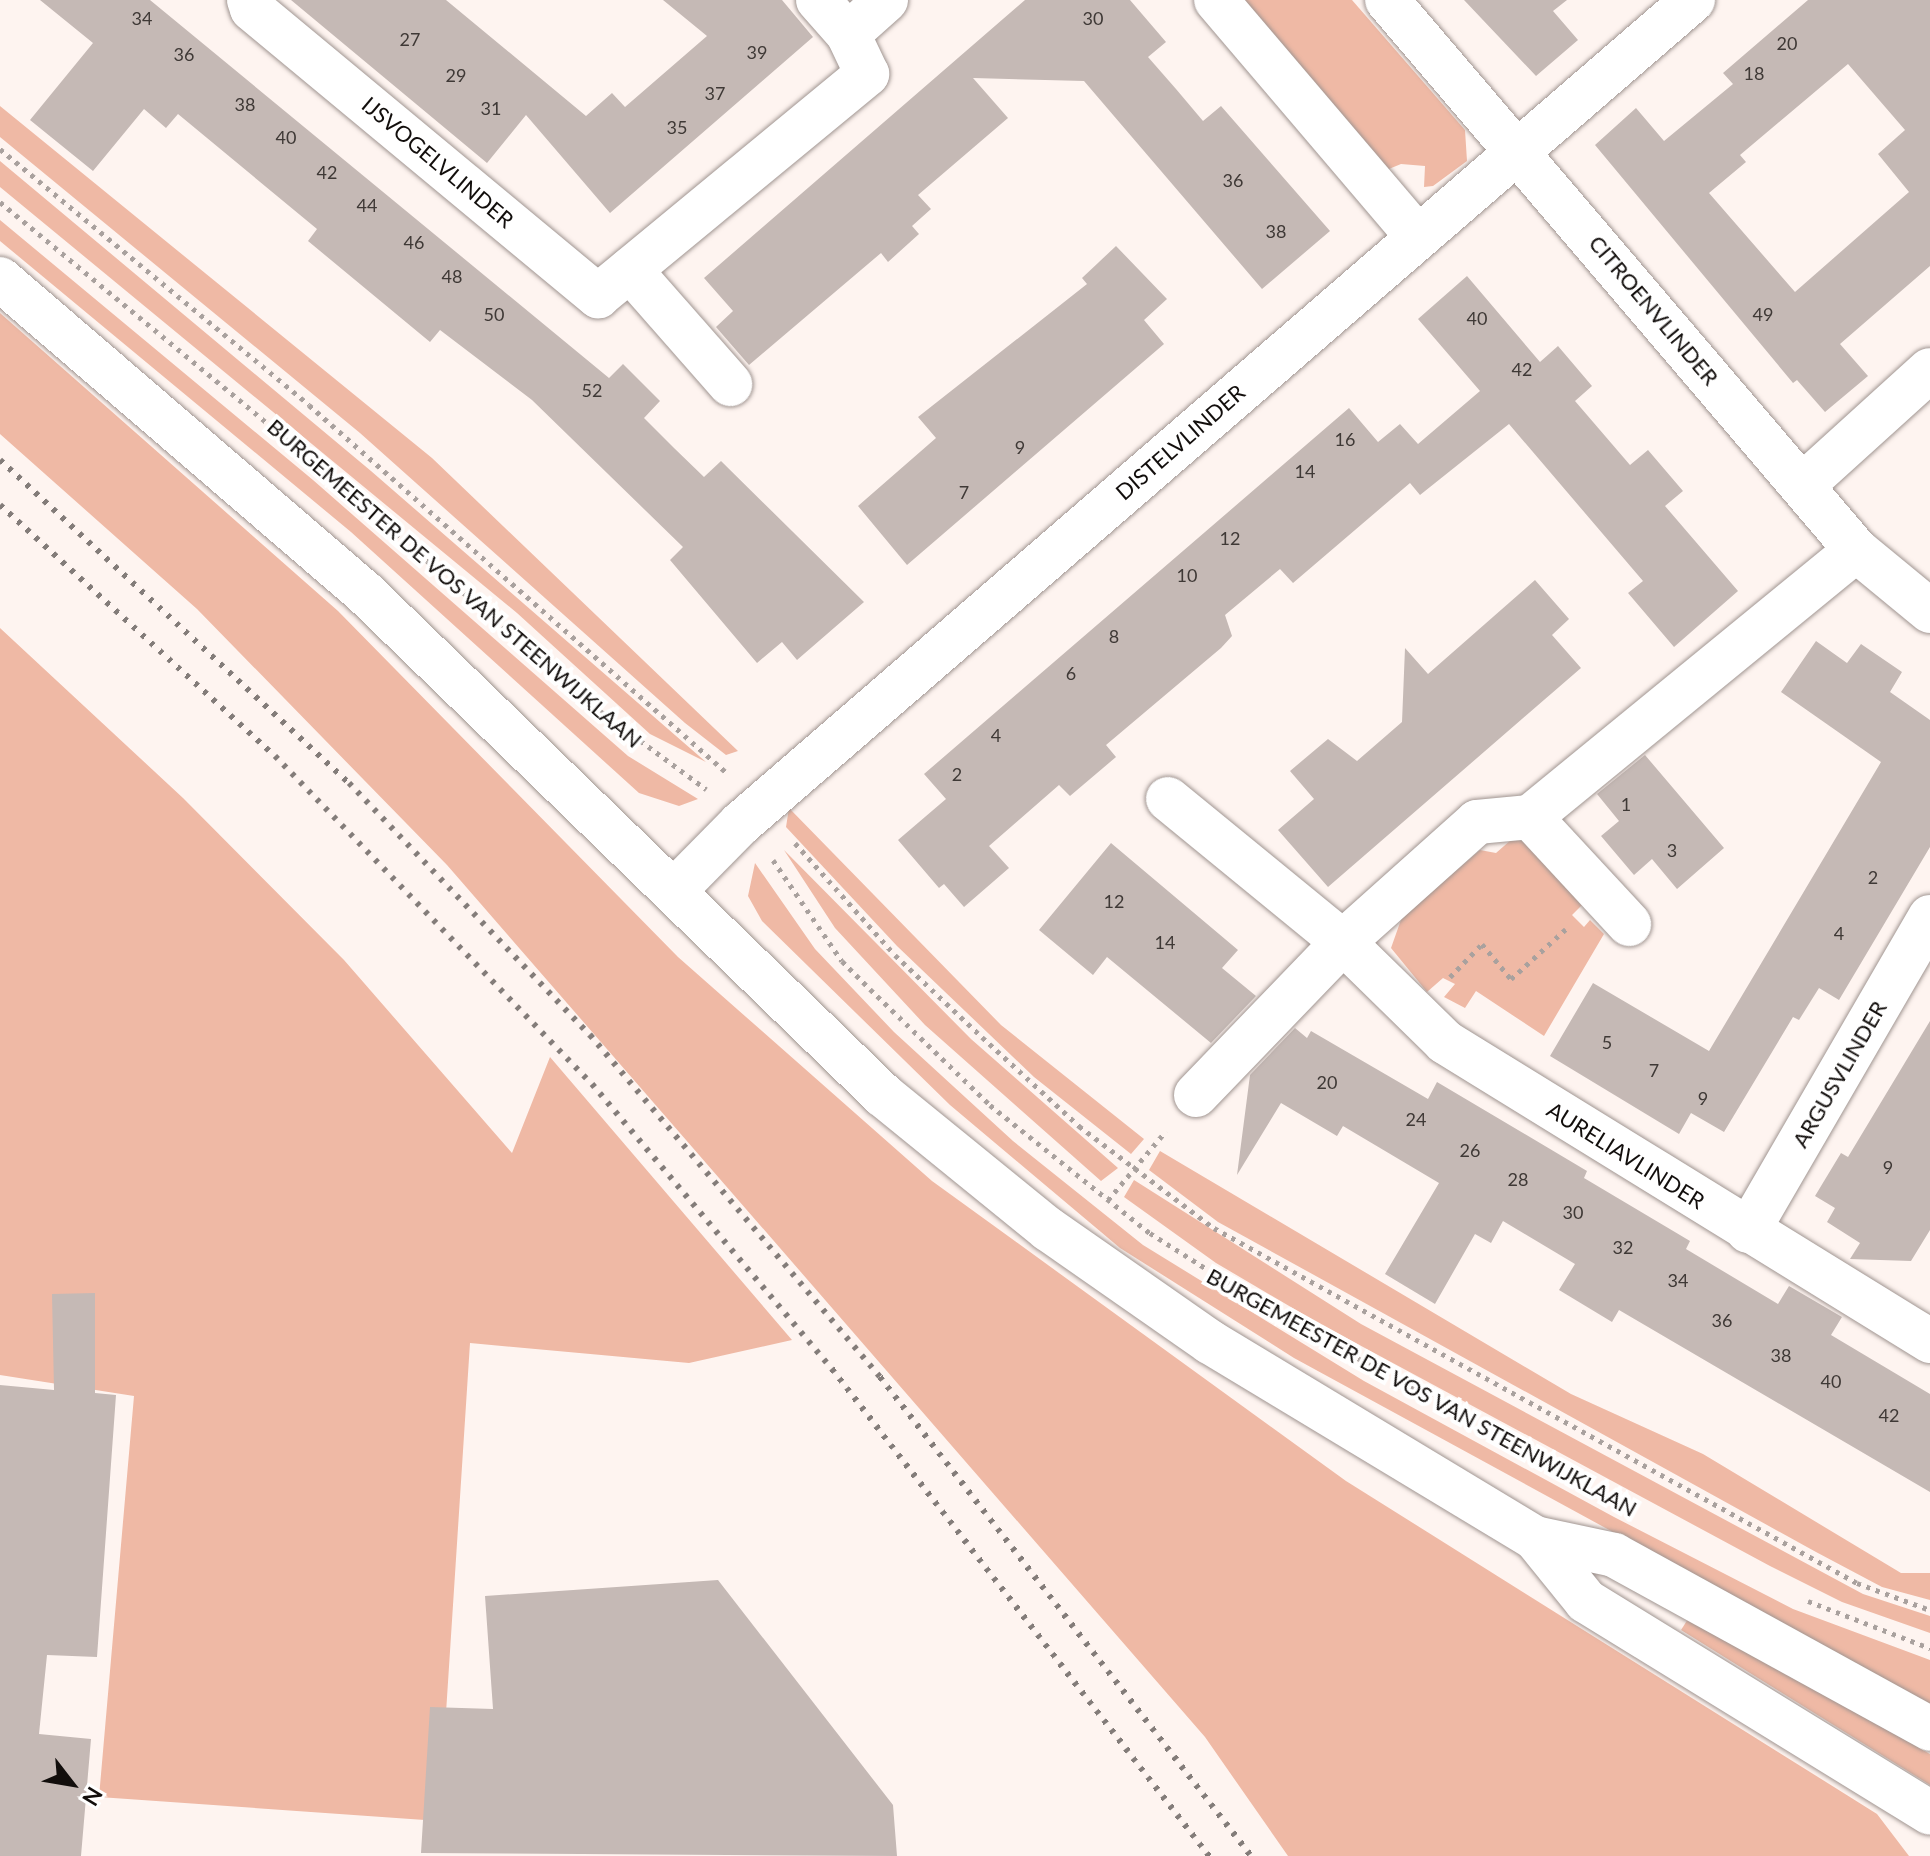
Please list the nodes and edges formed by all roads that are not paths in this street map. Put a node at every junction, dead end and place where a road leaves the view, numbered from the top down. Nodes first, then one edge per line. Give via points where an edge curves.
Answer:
1 (249, 0) edge
2 (818, 0) edge
3 (886, 0) edge
4 (1216, 0) edge
5 (1387, 0) edge
6 (1693, 0) edge
7 (848, 34) junction
8 (1516, 149) junction
9 (1417, 236) junction
10 (630, 270) junction
11 (0, 279) edge
12 (1930, 370) edge
13 (730, 384) dead end
14 (1803, 485) junction
15 (1856, 550) junction
16 (1930, 611) edge
17 (1168, 799) dead end
18 (1530, 817) junction
19 (674, 891) junction
20 (1616, 910) road end
21 (1930, 917) edge
22 (1343, 942) junction
23 (1196, 1095) road end
24 (1748, 1231) junction
25 (1930, 1341) edge
26 (1535, 1538) junction
27 (1930, 1729) edge
28 (1930, 1813) edge

1 - 10 street, IJSVOGELVLINDER via 252,9 598,296
2 - 7 street
3 - 7 street
4 - 9 street
5 - 8 street, CITROENVLINDER
6 - 8 street, DISTELVLINDER
7 - 10 street, IJSVOGELVLINDER via 867,74
8 - 9 street, DISTELVLINDER
8 - 14 street, CITROENVLINDER
9 - 19 street, DISTELVLINDER via 751,815
10 - 13 street
11 - 19 street via 377,605
12 - 14 street
14 - 15 street, CITROENVLINDER
15 - 16 street, CITROENVLINDER
15 - 18 street
17 - 22 street, AURELIAVLINDER
18 - 20 street
18 - 22 street via 1477,822
19 - 26 street via 883,1095 1048,1229 1210,1342
21 - 24 street, ARGUSVLINDER
22 - 23 street
22 - 24 street, AURELIAVLINDER via 1445,1042
24 - 25 street, AURELIAVLINDER
26 - 27 street via 1614,1555
26 - 28 street via 1586,1601

